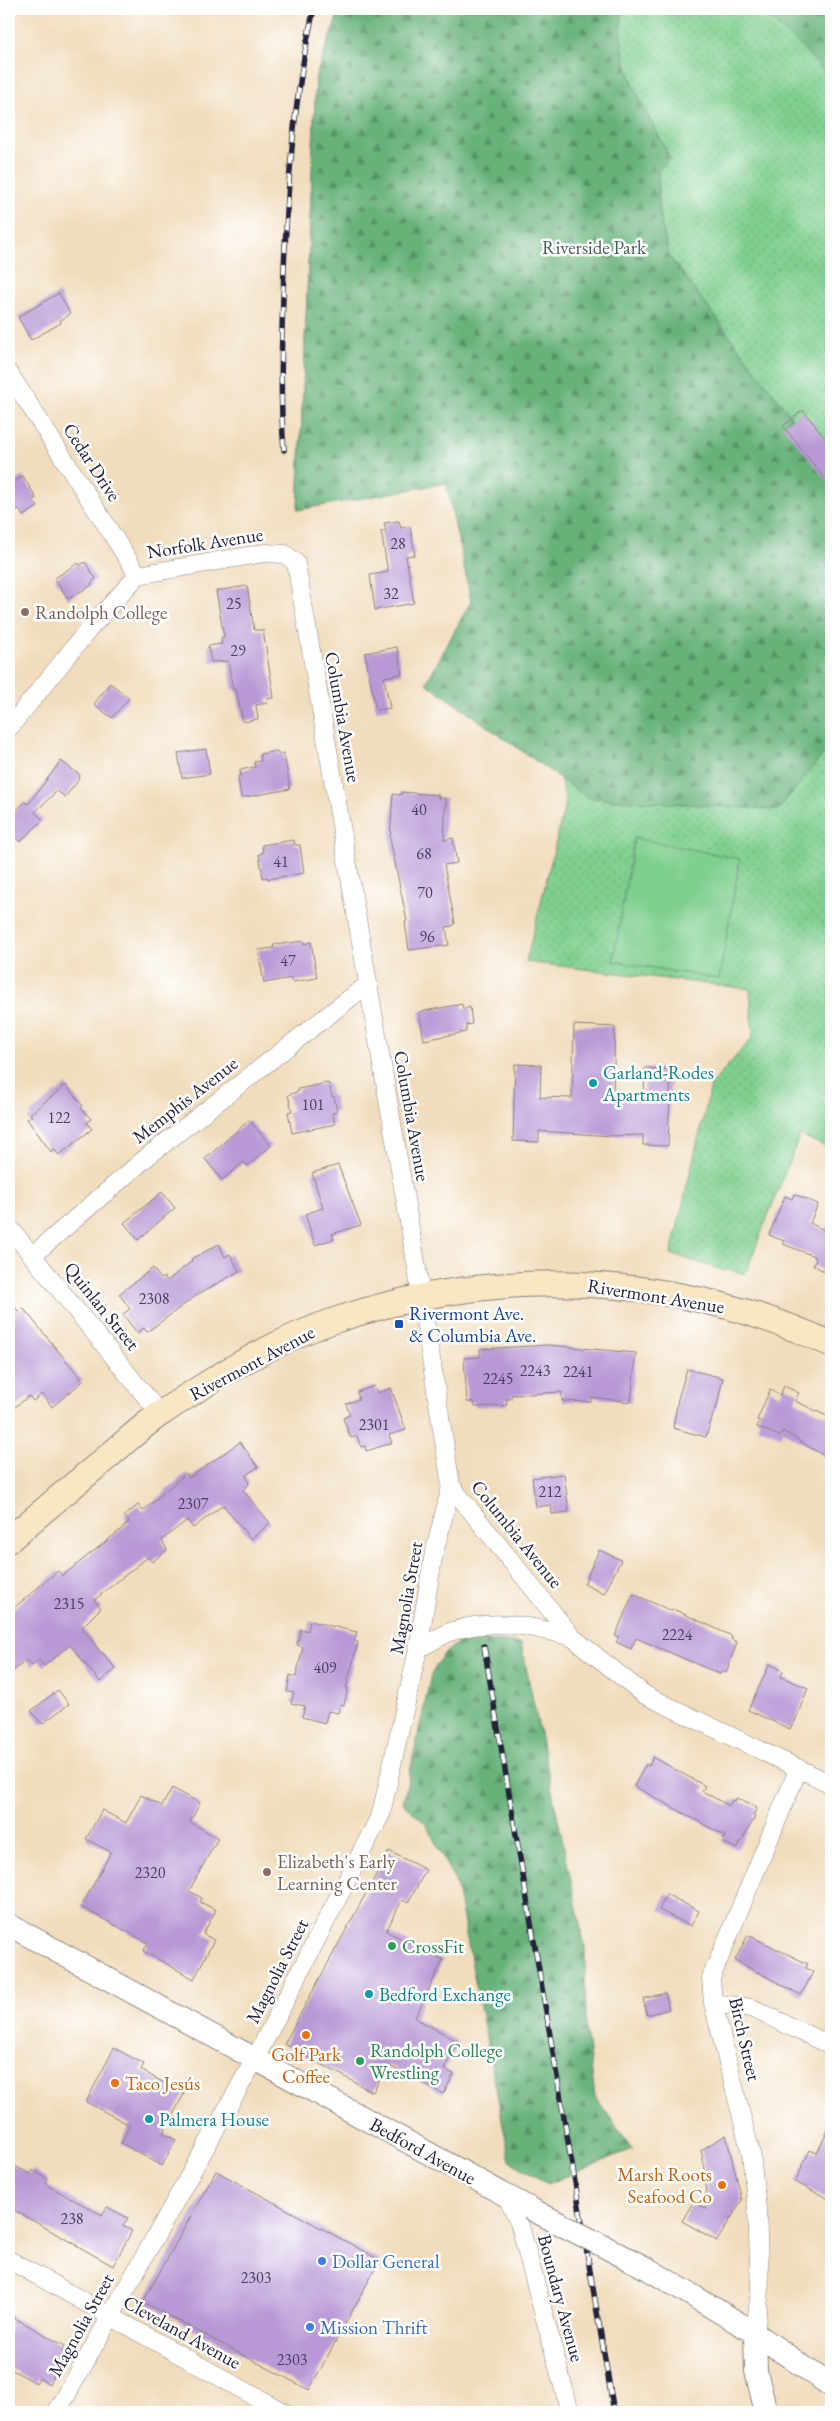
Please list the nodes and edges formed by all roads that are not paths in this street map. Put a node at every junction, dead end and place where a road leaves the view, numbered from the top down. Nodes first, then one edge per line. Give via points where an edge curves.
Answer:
1 (9, 373) edge
2 (296, 563) joint
3 (138, 575) junction
4 (9, 728) edge
5 (368, 984) junction
6 (9, 1227) edge
7 (33, 1255) junction
8 (421, 1296) junction
9 (831, 1344) edge
10 (160, 1414) junction
11 (451, 1486) junction
12 (9, 1540) edge
13 (572, 1637) junction
14 (418, 1649) junction
15 (798, 1770) junction
16 (831, 1784) edge
17 (9, 1925) edge
18 (713, 2003) junction
19 (831, 2046) edge
20 (255, 2059) junction
21 (507, 2196) junction
22 (9, 2260) edge
23 (110, 2317) junction
24 (754, 2333) junction
25 (831, 2386) edge
26 (57, 2412) edge
27 (283, 2412) edge
28 (570, 2412) edge
29 (766, 2412) edge

1 - 3 street, Cedar Drive
2 - 3 street, Norfolk Avenue via 285,554 264,553
2 - 5 street, Columbia Avenue
3 - 4 street, Norfolk Avenue via 89,629
5 - 7 street, Memphis Avenue via 146,1157
5 - 8 street, Columbia Avenue
6 - 7 street, Quinlan Street
7 - 10 street, Quinlan Street
8 - 9 main road, Rivermont Avenue via 543,1282 605,1284 717,1303 770,1319
8 - 10 main road, Rivermont Avenue via 339,1319 291,1338 220,1376
8 - 11 street, Columbia Avenue
10 - 12 main road, Rivermont Avenue
11 - 13 street, Columbia Avenue
11 - 14 street, Magnolia Street via 433,1558
13 - 14 street, Columbia Avenue via 535,1627 492,1623 452,1631
13 - 15 street, Columbia Avenue via 645,1695
14 - 20 street, Magnolia Street via 381,1814
15 - 16 street, Columbia Avenue
15 - 18 street, Birch Street via 711,1978
17 - 20 street, Bedford Avenue
18 - 19 street via 752,2008
18 - 24 street, Birch Street via 751,2154 760,2290
20 - 21 street, Bedford Avenue
20 - 23 street, Magnolia Street
21 - 24 street, Bedford Avenue, bridge via 648,2269
21 - 28 street, Boundary Avenue via 520,2222
22 - 23 street, Cleveland Avenue
23 - 26 street, Magnolia Street
23 - 27 street, Cleveland Avenue
24 - 25 street, Bedford Avenue
24 - 29 street via 756,2371

